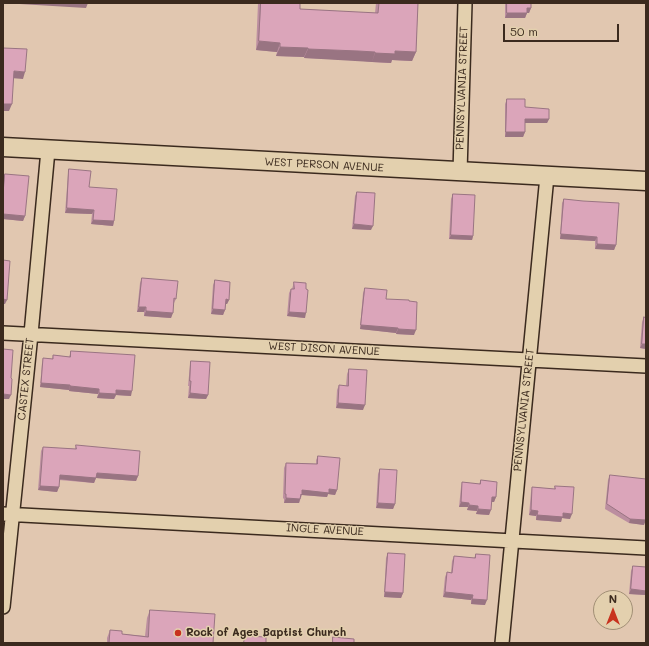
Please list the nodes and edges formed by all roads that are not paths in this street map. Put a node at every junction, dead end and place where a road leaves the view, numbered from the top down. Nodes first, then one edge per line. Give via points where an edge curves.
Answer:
1 (465, 3) edge
2 (3, 147) edge
3 (48, 150) junction
4 (460, 172) junction
5 (546, 176) junction
6 (646, 181) edge
7 (3, 333) edge
8 (31, 334) junction
9 (529, 360) junction
10 (646, 366) edge
11 (8, 514) edge
12 (512, 540) junction
13 (646, 548) edge
14 (3, 607) edge
15 (502, 643) edge

1 - 4 street, PENNSYLVANIA STREET
2 - 3 street, WEST PERSON AVENUE
3 - 4 street, WEST PERSON AVENUE
3 - 8 street, CASTEX STREET
4 - 5 street, WEST PERSON AVENUE
5 - 6 street, WEST PERSON AVENUE
5 - 9 street, PENNSYLVANIA STREET
7 - 8 street, WEST DISON AVENUE
8 - 9 street, WEST DISON AVENUE
8 - 11 street, CASTEX STREET
9 - 10 street, WEST DISON AVENUE
9 - 12 street, PENNSYLVANIA STREET
11 - 12 street, INGLE AVENUE
11 - 14 street, CASTEX STREET
12 - 13 street, INGLE AVENUE
12 - 15 street, PENNSYLVANIA STREET

